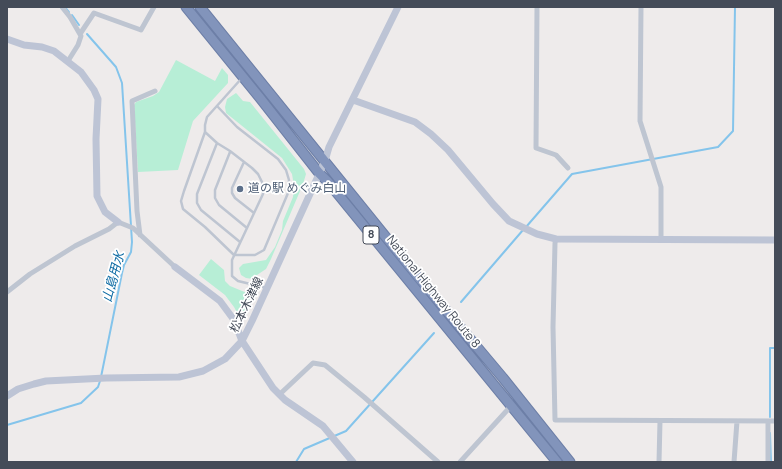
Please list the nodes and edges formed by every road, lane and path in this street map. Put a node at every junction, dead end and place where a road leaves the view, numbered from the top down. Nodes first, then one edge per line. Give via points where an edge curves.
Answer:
1 (62, 7) edge
2 (154, 7) edge
3 (186, 7) edge
4 (200, 7) edge
5 (398, 7) edge
6 (537, 7) edge
7 (640, 7) edge
8 (94, 10) edge
9 (80, 34) junction
10 (7, 39) edge
11 (68, 61) junction
12 (243, 77) junction
13 (155, 92) dead end
14 (353, 100) junction
15 (217, 106) junction
16 (205, 132) junction
17 (217, 143) junction
18 (230, 151) junction
19 (325, 161) junction
20 (244, 162) junction
21 (568, 168) dead end
22 (319, 174) junction
23 (254, 213) junction
24 (118, 222) junction
25 (247, 228) junction
26 (140, 235) junction
27 (556, 239) junction
28 (661, 239) junction
29 (775, 240) edge
30 (240, 242) junction
31 (234, 255) junction
32 (175, 267) joint
33 (267, 288) junction
34 (7, 292) edge
35 (242, 341) junction
36 (280, 394) junction
37 (7, 396) edge
38 (511, 406) junction
39 (660, 421) junction
40 (737, 421) junction
41 (768, 421) junction
42 (775, 421) edge
43 (353, 462) edge
44 (438, 462) edge
45 (460, 462) edge
46 (557, 462) edge
47 (570, 462) edge
48 (659, 462) edge
49 (734, 462) edge
50 (768, 462) edge

1 - 9 street
2 - 8 street via 141,30
3 - 12 highway, National Highway Route 8 / 8
4 - 19 highway, National Highway Route 8 / 8
5 - 14 street, 松本木津線
6 - 21 street via 536,148 556,155
7 - 28 street via 640,121 661,187
8 - 9 street
9 - 11 street via 78,45
10 - 11 street via 54,51
11 - 24 street via 80,72 98,99 97,196 105,212
12 - 15 lane
12 - 22 highway, National Highway Route 8 / 8
13 - 26 street via 132,101
14 - 19 street, 松本木津線 via 329,147
14 - 27 street via 415,122 448,150 510,221
15 - 16 lane via 207,117
15 - 31 lane via 237,127 278,159 289,180 288,193 264,250 255,255
16 - 17 lane
16 - 31 lane via 184,192 183,209
17 - 18 lane
17 - 30 lane via 197,194 197,203 201,210
18 - 20 lane
18 - 25 lane via 215,190 215,198 219,205
19 - 22 street, 松本木津線
19 - 47 highway, National Highway Route 8 / 8
20 - 23 lane via 258,174 262,182 263,194
20 - 23 lane via 232,193 234,198
22 - 33 street, 松本木津線
22 - 38 highway, National Highway Route 8 / 8
23 - 25 lane
24 - 26 street
24 - 34 street via 30,274
25 - 30 lane
26 - 32 street
27 - 28 street
27 - 39 street via 553,327 555,420
28 - 29 street
30 - 31 lane
31 - 33 lane via 232,276 238,281
32 - 35 street via 220,301 234,320
33 - 35 street, 松本木津線
35 - 36 street via 273,388
35 - 37 street, 松本木津線 via 225,359 202,371 179,377 46,381 18,389
36 - 43 street via 323,426
36 - 44 street via 313,363 325,365
38 - 45 street
38 - 46 highway, National Highway Route 8 / 8
39 - 40 street
39 - 48 street
40 - 41 street
40 - 49 street
41 - 42 street
41 - 50 street

